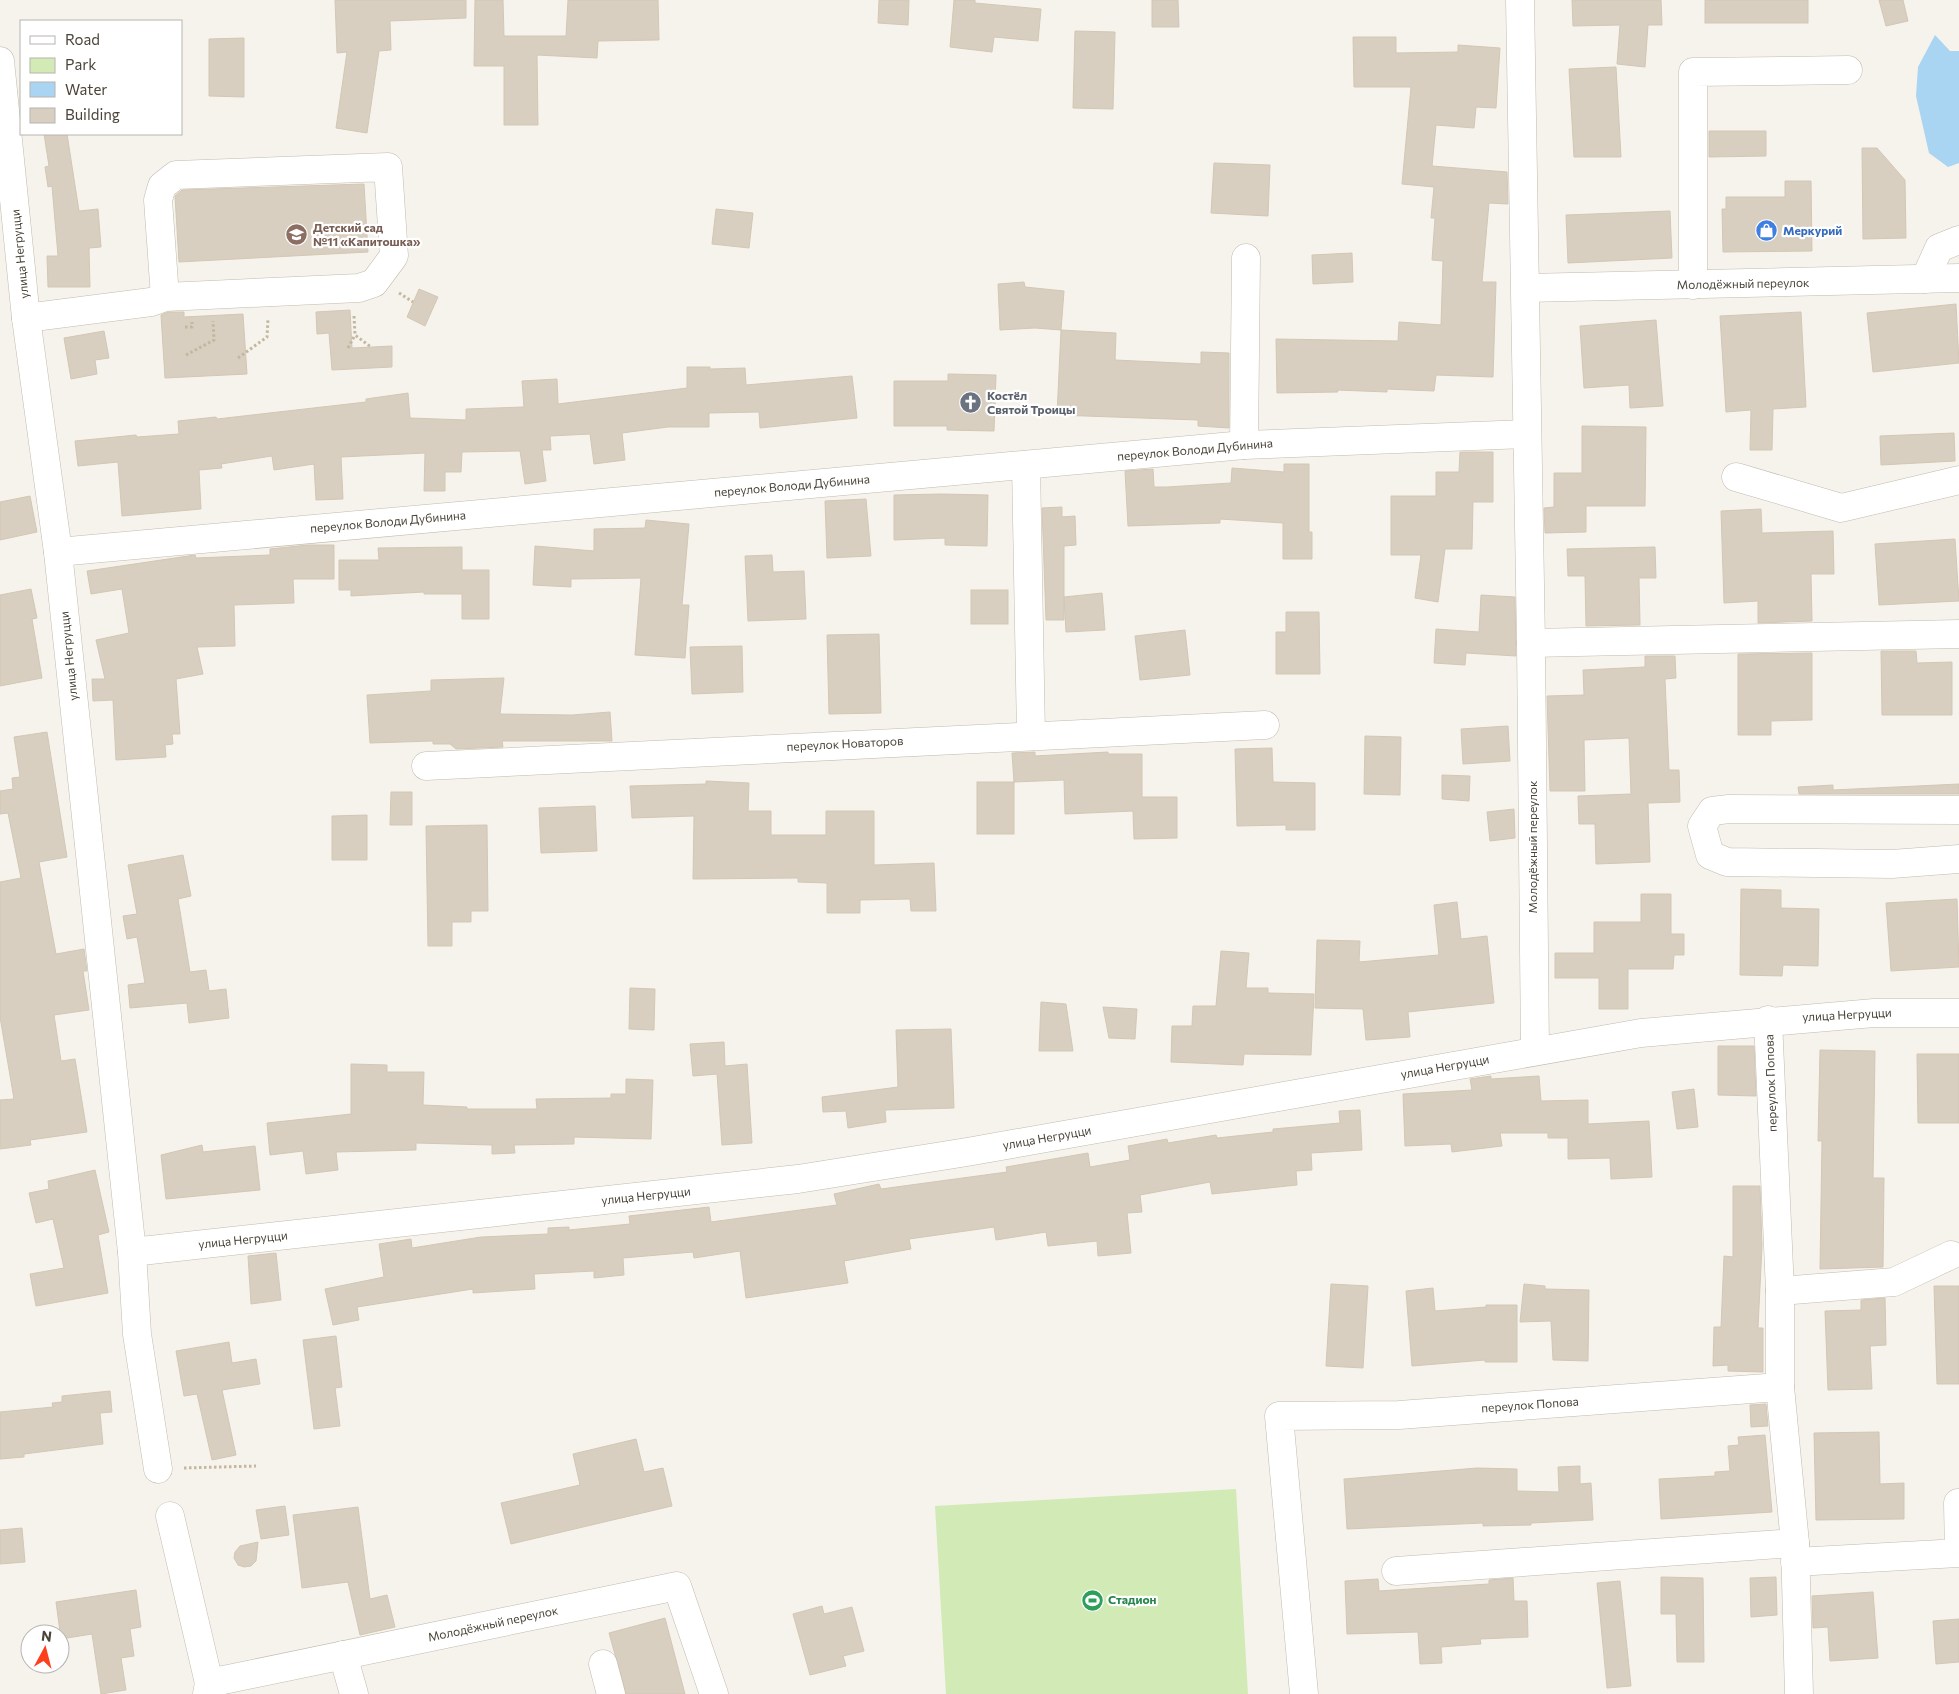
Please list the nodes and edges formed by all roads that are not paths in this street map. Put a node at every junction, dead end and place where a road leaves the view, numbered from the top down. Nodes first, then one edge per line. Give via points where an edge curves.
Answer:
1 (1520, 0) edge
2 (0, 61) edge
3 (1848, 70) dead end
4 (1959, 240) edge
5 (1246, 258) dead end
6 (1959, 278) edge
7 (1925, 279) junction
8 (1693, 285) junction
9 (1526, 288) junction
10 (165, 297) junction
11 (26, 318) junction
12 (1526, 434) junction
13 (1244, 445) junction
14 (1026, 466) junction
15 (1736, 477) dead end
16 (1959, 480) edge
17 (58, 552) junction
18 (1959, 634) edge
19 (1531, 643) junction
20 (1265, 725) dead end
21 (1031, 735) junction
22 (426, 766) dead end
23 (1959, 810) edge
24 (1959, 859) edge
25 (1959, 1013) edge
26 (1768, 1020) junction
27 (1535, 1051) junction
28 (132, 1252) junction
29 (1951, 1255) dead end
30 (1780, 1291) junction
31 (1780, 1386) junction
32 (158, 1468) road end
33 (1958, 1503) edge
34 (170, 1516) dead end
35 (1795, 1553) junction
36 (1396, 1571) dead end
37 (343, 1655) junction
38 (603, 1664) dead end
39 (208, 1688) edge
40 (354, 1694) edge
41 (611, 1694) edge
42 (714, 1694) edge
43 (1304, 1694) edge
44 (1798, 1694) edge

1 - 9 street, Молодёжный переулок
2 - 11 street, улица Негруцци
3 - 8 street via 1692,72
4 - 7 street via 1939,248
5 - 13 street
6 - 7 street, Молодёжный переулок
7 - 8 street, Молодёжный переулок
8 - 9 street, Молодёжный переулок
9 - 12 street, Молодёжный переулок
10 - 10 street via 358,288 374,283 394,256 388,167 176,176 162,186 158,200
10 - 11 street via 151,302
11 - 17 street, улица Негруцци
12 - 13 street, переулок Володи Дубинина
12 - 19 street, Молодёжный переулок
13 - 14 street, переулок Володи Дубинина
14 - 17 street, переулок Володи Дубинина
14 - 21 street
15 - 16 street via 1841,508
17 - 28 street, улица Негруцци
18 - 19 street
19 - 27 street, Молодёжный переулок
20 - 21 street, переулок Новаторов
21 - 22 street, переулок Новаторов
23 - 24 street via 1729,809 1712,811 1702,826 1710,855 1727,862 1883,864
25 - 26 street, улица Негруцци via 1874,1013
26 - 27 street, улица Негруцци via 1641,1033
26 - 30 street, переулок Попова
27 - 28 street, улица Негруцци via 798,1179
28 - 32 street, улица Негруцци via 137,1334
29 - 30 street via 1894,1282
30 - 31 street, переулок Попова
31 - 35 street, переулок Попова
31 - 43 street, переулок Попова via 1399,1415 1279,1416
33 - 35 street via 1959,1553
34 - 39 street
35 - 36 street
35 - 44 street, переулок Попова
37 - 39 street, Молодёжный переулок
37 - 40 street
37 - 42 street, Молодёжный переулок via 677,1586
38 - 41 street

